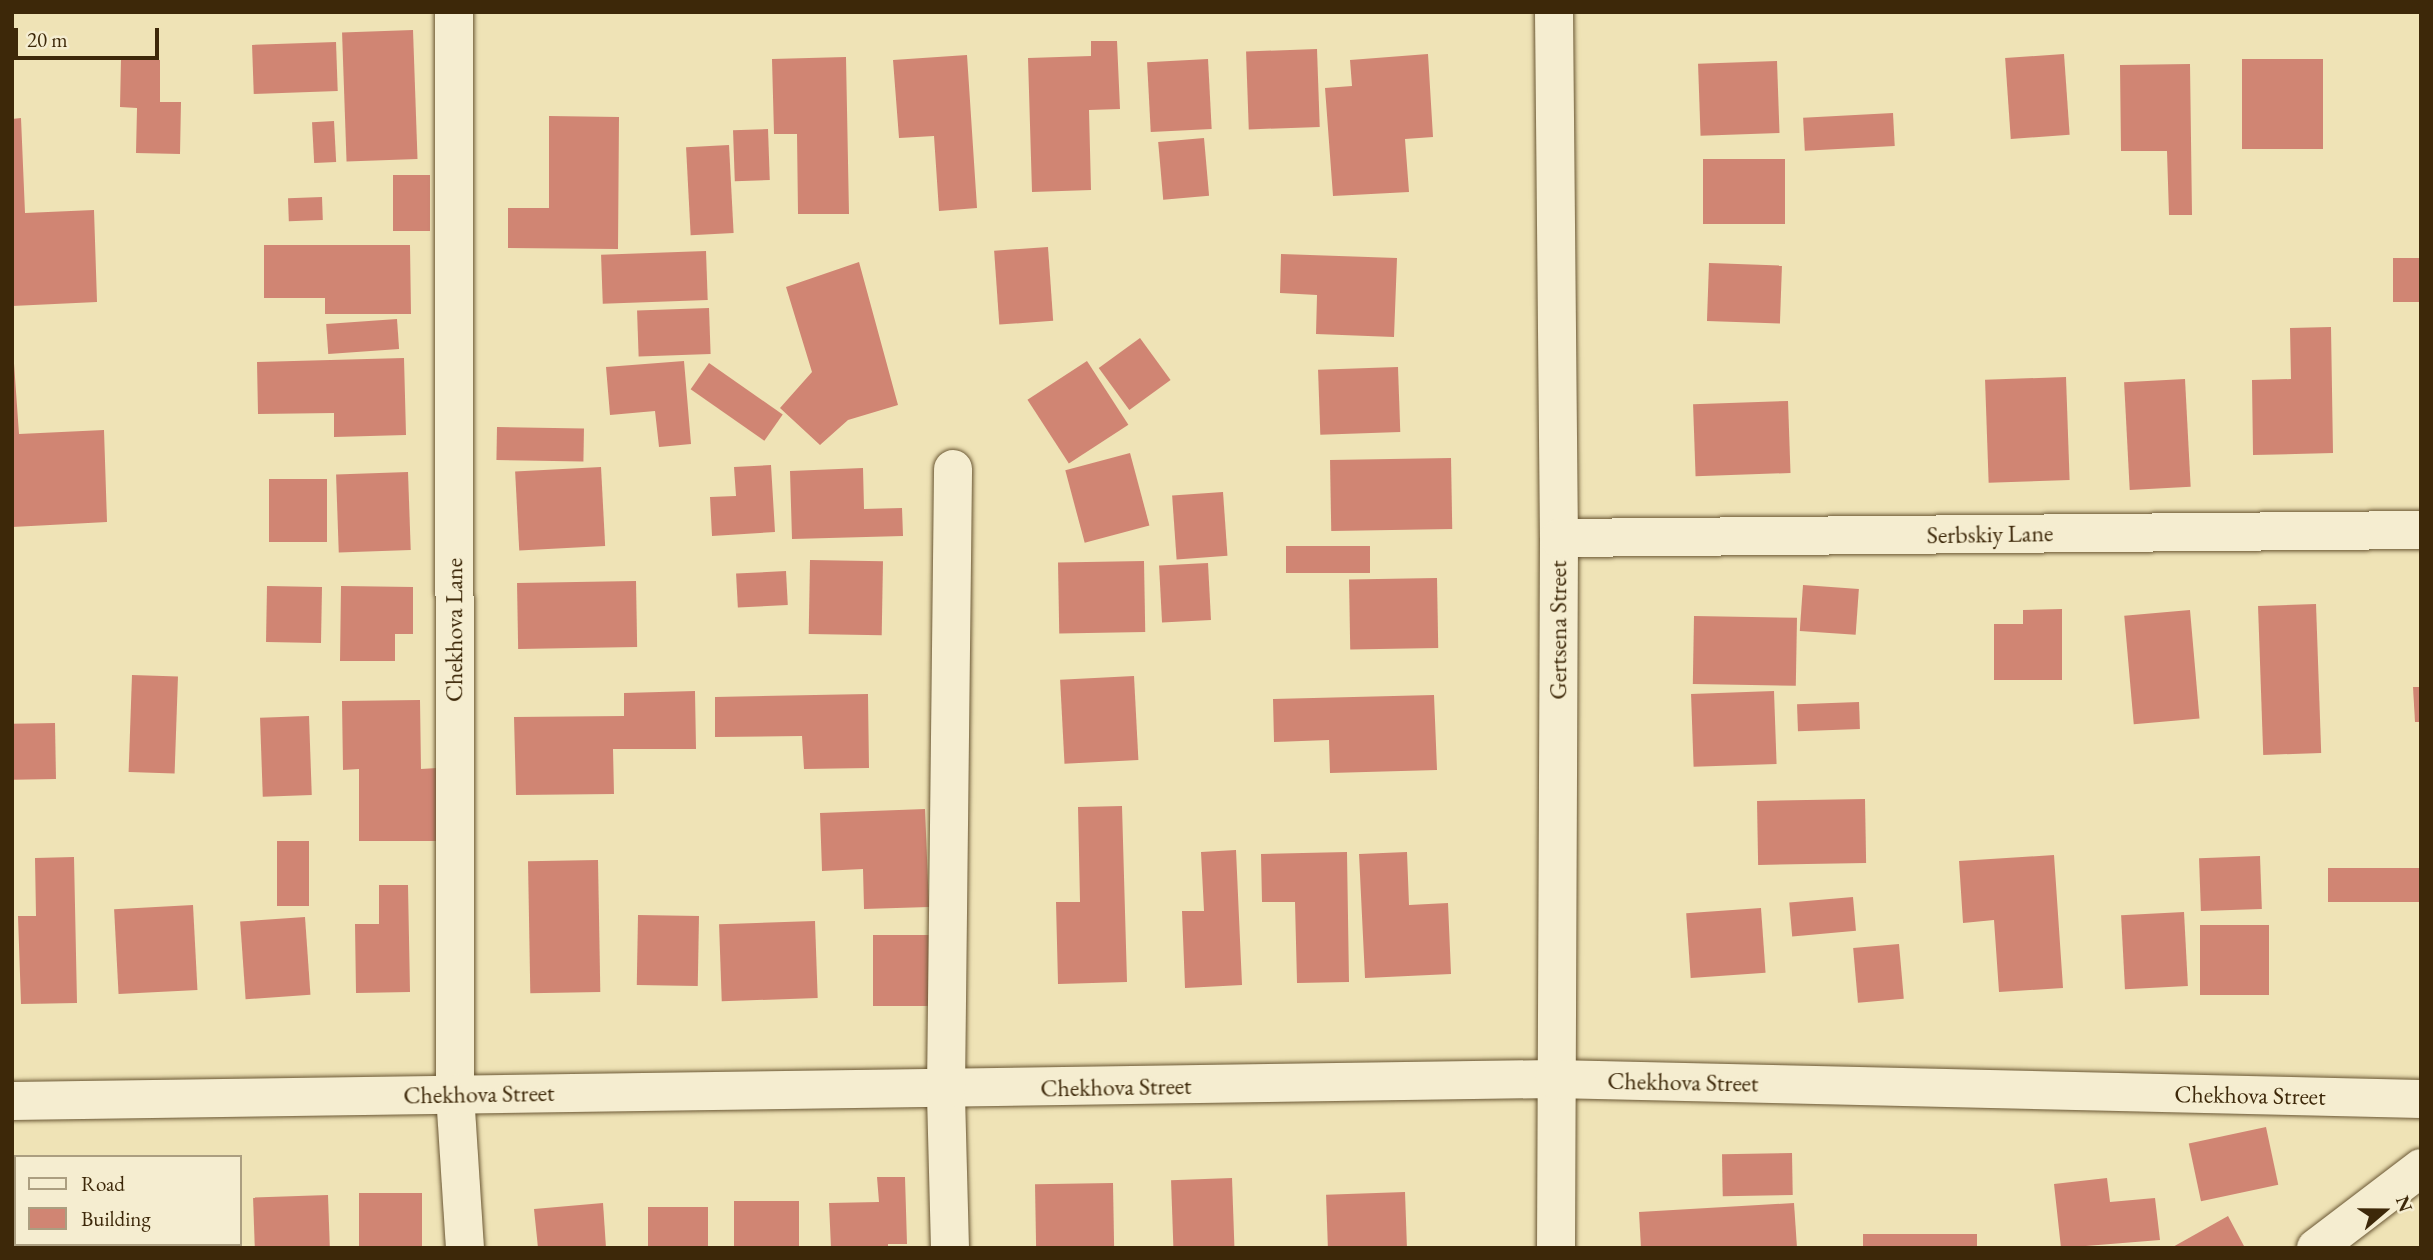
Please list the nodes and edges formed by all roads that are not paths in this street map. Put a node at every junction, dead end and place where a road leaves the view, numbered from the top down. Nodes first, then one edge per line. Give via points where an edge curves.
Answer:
1 (454, 12) edge
2 (1554, 12) edge
3 (953, 469) dead end
4 (2421, 530) edge
5 (1559, 538) junction
6 (1554, 1079) junction
7 (946, 1090) junction
8 (455, 1094) junction
9 (2421, 1099) edge
10 (12, 1101) edge
11 (2421, 1168) edge
12 (466, 1248) edge
13 (950, 1248) edge
14 (1556, 1248) edge
15 (2316, 1248) edge

1 - 8 street, Chekhova Lane
2 - 5 street, Gertsena Street
3 - 7 street
4 - 5 street, Serbskiy Lane
5 - 6 street, Gertsena Street
6 - 7 street, Chekhova Street
6 - 9 street, Chekhova Street
6 - 14 street, Gertsena Street
7 - 8 street, Chekhova Street
7 - 13 street
8 - 10 street, Chekhova Street
8 - 12 street, Chekhova Lane
11 - 15 street

